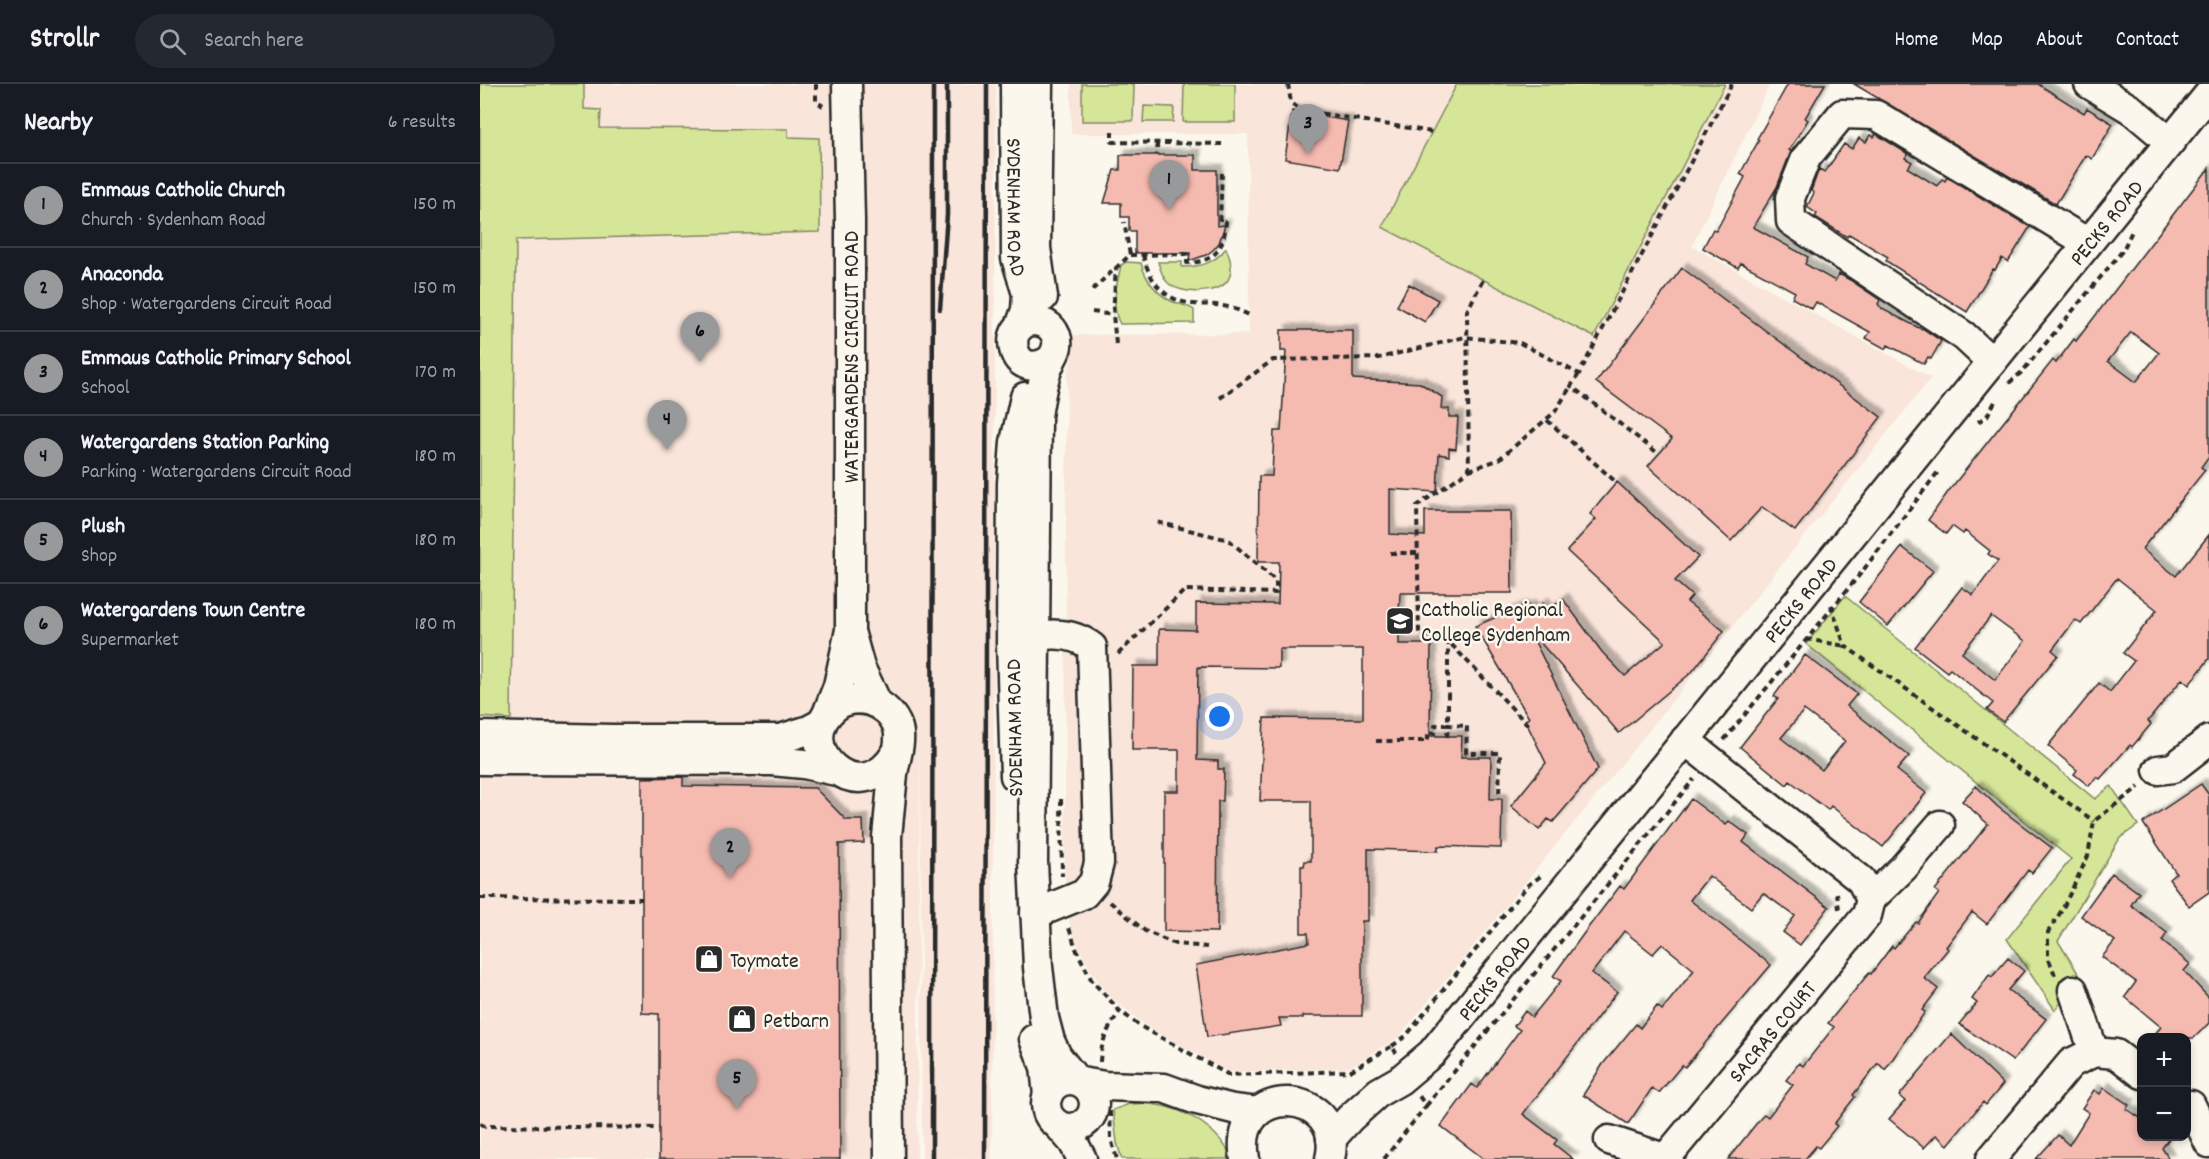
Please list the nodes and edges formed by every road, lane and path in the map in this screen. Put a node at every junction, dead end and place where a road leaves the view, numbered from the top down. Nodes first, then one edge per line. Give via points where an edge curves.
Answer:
1 (816, 84) edge
2 (847, 84) edge
3 (1015, 84) edge
4 (1038, 84) edge
5 (1288, 84) edge
6 (1732, 84) edge
7 (2089, 84) edge
8 (2209, 94) edge
9 (827, 108) dead end
10 (1112, 131) dead end
11 (1432, 132) dead end
12 (2170, 142) junction
13 (1157, 143) junction
14 (1222, 144) dead end
15 (1157, 155) dead end
16 (1222, 172) dead end
17 (1124, 222) dead end
18 (2133, 230) dead end
19 (2088, 243) junction
20 (1130, 255) junction
21 (1143, 255) junction
22 (1117, 267) junction
23 (1483, 280) dead end
24 (1092, 290) dead end
25 (1092, 312) dead end
26 (1113, 315) junction
27 (1249, 315) dead end
28 (1020, 327) junction
29 (1051, 328) junction
30 (1467, 338) junction
31 (1116, 344) dead end
32 (1020, 360) junction
33 (1050, 360) junction
34 (1992, 362) junction
35 (1579, 374) junction
36 (1570, 386) junction
37 (1220, 398) dead end
38 (1546, 420) junction
39 (1969, 427) dead end
40 (1659, 454) dead end
41 (1469, 470) junction
42 (1939, 471) dead end
43 (1617, 483) dead end
44 (1157, 522) dead end
45 (1389, 553) dead end
46 (1418, 554) junction
47 (1809, 588) junction
48 (1832, 606) junction
49 (850, 630) junction
50 (1023, 639) junction
51 (1806, 639) junction
52 (1448, 641) junction
53 (1845, 646) junction
54 (1118, 664) dead end
55 (877, 703) junction
56 (825, 718) junction
57 (1528, 725) dead end
58 (1448, 726) junction
59 (480, 736) edge
60 (1448, 736) dead end
61 (1685, 740) junction
62 (2209, 740) edge
63 (1376, 741) dead end
64 (896, 753) junction
65 (1709, 759) junction
66 (480, 760) edge
67 (2158, 770) joint
68 (847, 775) junction
69 (1061, 794) dead end
70 (1499, 799) dead end
71 (2094, 821) junction
72 (1940, 825) dead end
73 (887, 837) junction
74 (1091, 886) junction
75 (1829, 886) dead end
76 (480, 898) edge
77 (642, 898) dead end
78 (1871, 899) junction
79 (1063, 903) junction
80 (1839, 911) dead end
81 (1035, 914) junction
82 (1207, 947) dead end
83 (2073, 990) joint
84 (2094, 1052) junction
85 (2137, 1070) edge
86 (1407, 1074) junction
87 (1079, 1081) junction
88 (1143, 1087) junction
89 (1379, 1092) junction
90 (1048, 1095) junction
91 (1197, 1100) junction
92 (2196, 1103) edge
93 (1309, 1106) junction
94 (1426, 1106) junction
95 (1258, 1112) junction
96 (1091, 1116) junction
97 (480, 1124) edge
98 (1059, 1126) junction
99 (659, 1128) dead end
100 (1609, 1140) dead end
101 (2209, 1143) edge
102 (1331, 1154) edge
103 (889, 1159) edge
104 (1082, 1159) edge
105 (1092, 1159) edge
106 (1245, 1159) edge
107 (1384, 1159) edge
108 (1666, 1159) edge
109 (1991, 1159) edge

1 - 9 path via 816,101
2 - 49 street, WATERGARDENS CIRCUIT ROAD
3 - 28 street, SYDENHAM ROAD via 1016,258 1027,294
4 - 29 street, SYDENHAM ROAD via 1036,248
5 - 11 path via 1291,103 1301,110
6 - 35 path
7 - 12 street via 2132,110
8 - 12 street, PECKS ROAD
10 - 13 path via 1112,142
12 - 19 street, PECKS ROAD
13 - 14 path
13 - 15 path
16 - 21 path via 1220,221 1226,222 1220,249 1200,262 1187,263 1187,254
17 - 20 path
18 - 39 path via 2123,250 2022,372 2001,390 1987,416
19 - 34 street, PECKS ROAD
19 - 34 street via 1876,115 1842,114 1806,158 1790,198 1791,221 1964,336
20 - 21 path
20 - 22 path
21 - 27 path via 1154,283 1170,296
22 - 24 path
22 - 26 path
23 - 30 path via 1467,311
25 - 26 path
26 - 31 path
28 - 29 street via 1039,321
28 - 32 street via 1013,347
29 - 33 street via 1058,342
30 - 35 path via 1520,344
30 - 37 path via 1379,358 1273,360
30 - 41 path
32 - 33 street via 1031,366
32 - 50 street, SYDENHAM ROAD via 1026,394 1015,442 1012,483
33 - 50 street, SYDENHAM ROAD via 1037,416
34 - 47 street, PECKS ROAD
35 - 36 path
36 - 38 path
36 - 40 path
38 - 41 path via 1498,460
38 - 43 path
41 - 46 path via 1417,507
42 - 48 path
44 - 54 path via 1229,540 1276,581 1276,593 1185,590 1118,652
45 - 46 path
46 - 52 path via 1419,634
47 - 48 path
47 - 61 street, PECKS ROAD
48 - 51 path
48 - 53 path
49 - 55 street, WATERGARDENS CIRCUIT ROAD via 860,667
49 - 56 street, WATERGARDENS CIRCUIT ROAD via 838,686
50 - 74 street via 1051,634 1082,639 1092,647 1099,863
50 - 81 street, SYDENHAM ROAD
50 - 90 street, SYDENHAM ROAD via 1020,956 1026,1010 1045,1067
51 - 53 path
51 - 65 path
52 - 57 path
52 - 58 path
53 - 71 path
55 - 56 street via 850,700 837,705
55 - 64 street via 898,730
56 - 59 street via 780,739
56 - 68 street via 820,731 824,758
58 - 60 path
58 - 63 path via 1435,725 1435,733 1428,732 1428,741
58 - 70 path via 1467,726 1466,753 1500,753
61 - 65 street
61 - 86 street, PECKS ROAD via 1432,1053
62 - 67 street via 2173,768
64 - 68 street via 890,764 870,777
64 - 73 street
65 - 78 street via 1861,880
65 - 94 path
66 - 68 street via 772,761
67 - 71 path
68 - 73 street via 878,811
69 - 79 path
71 - 83 path via 2088,856 2048,932 2048,957 2058,982
72 - 78 street, SACRAS COURT
73 - 103 street
74 - 79 street
74 - 82 path via 1145,932 1174,945
75 - 80 path via 1838,894
76 - 77 path
78 - 108 street, SACRAS COURT via 1867,915
79 - 81 street
79 - 86 path via 1077,951 1092,981 1120,1011 1229,1075 1350,1071 1392,1046
81 - 87 street, SYDENHAM ROAD via 1044,1018 1050,1041 1057,1056
83 - 84 street
84 - 85 street via 2116,1054
84 - 109 street via 2071,1064
86 - 89 street, PECKS ROAD
86 - 94 path
87 - 88 street
87 - 90 street via 1062,1081
87 - 96 street via 1092,1092 1095,1102
88 - 91 street via 1174,1090
88 - 96 street via 1116,1098
89 - 93 street, PECKS ROAD
89 - 102 street, PECKS ROAD via 1350,1118
90 - 98 street via 1046,1109
91 - 95 street
91 - 106 street
92 - 101 street
93 - 95 street via 1282,1101
93 - 102 street via 1324,1120
94 - 107 path
95 - 106 street via 1244,1134
96 - 98 street via 1084,1124 1072,1128
96 - 105 street
97 - 99 path
98 - 104 street
100 - 108 street, SACRAS COURT

